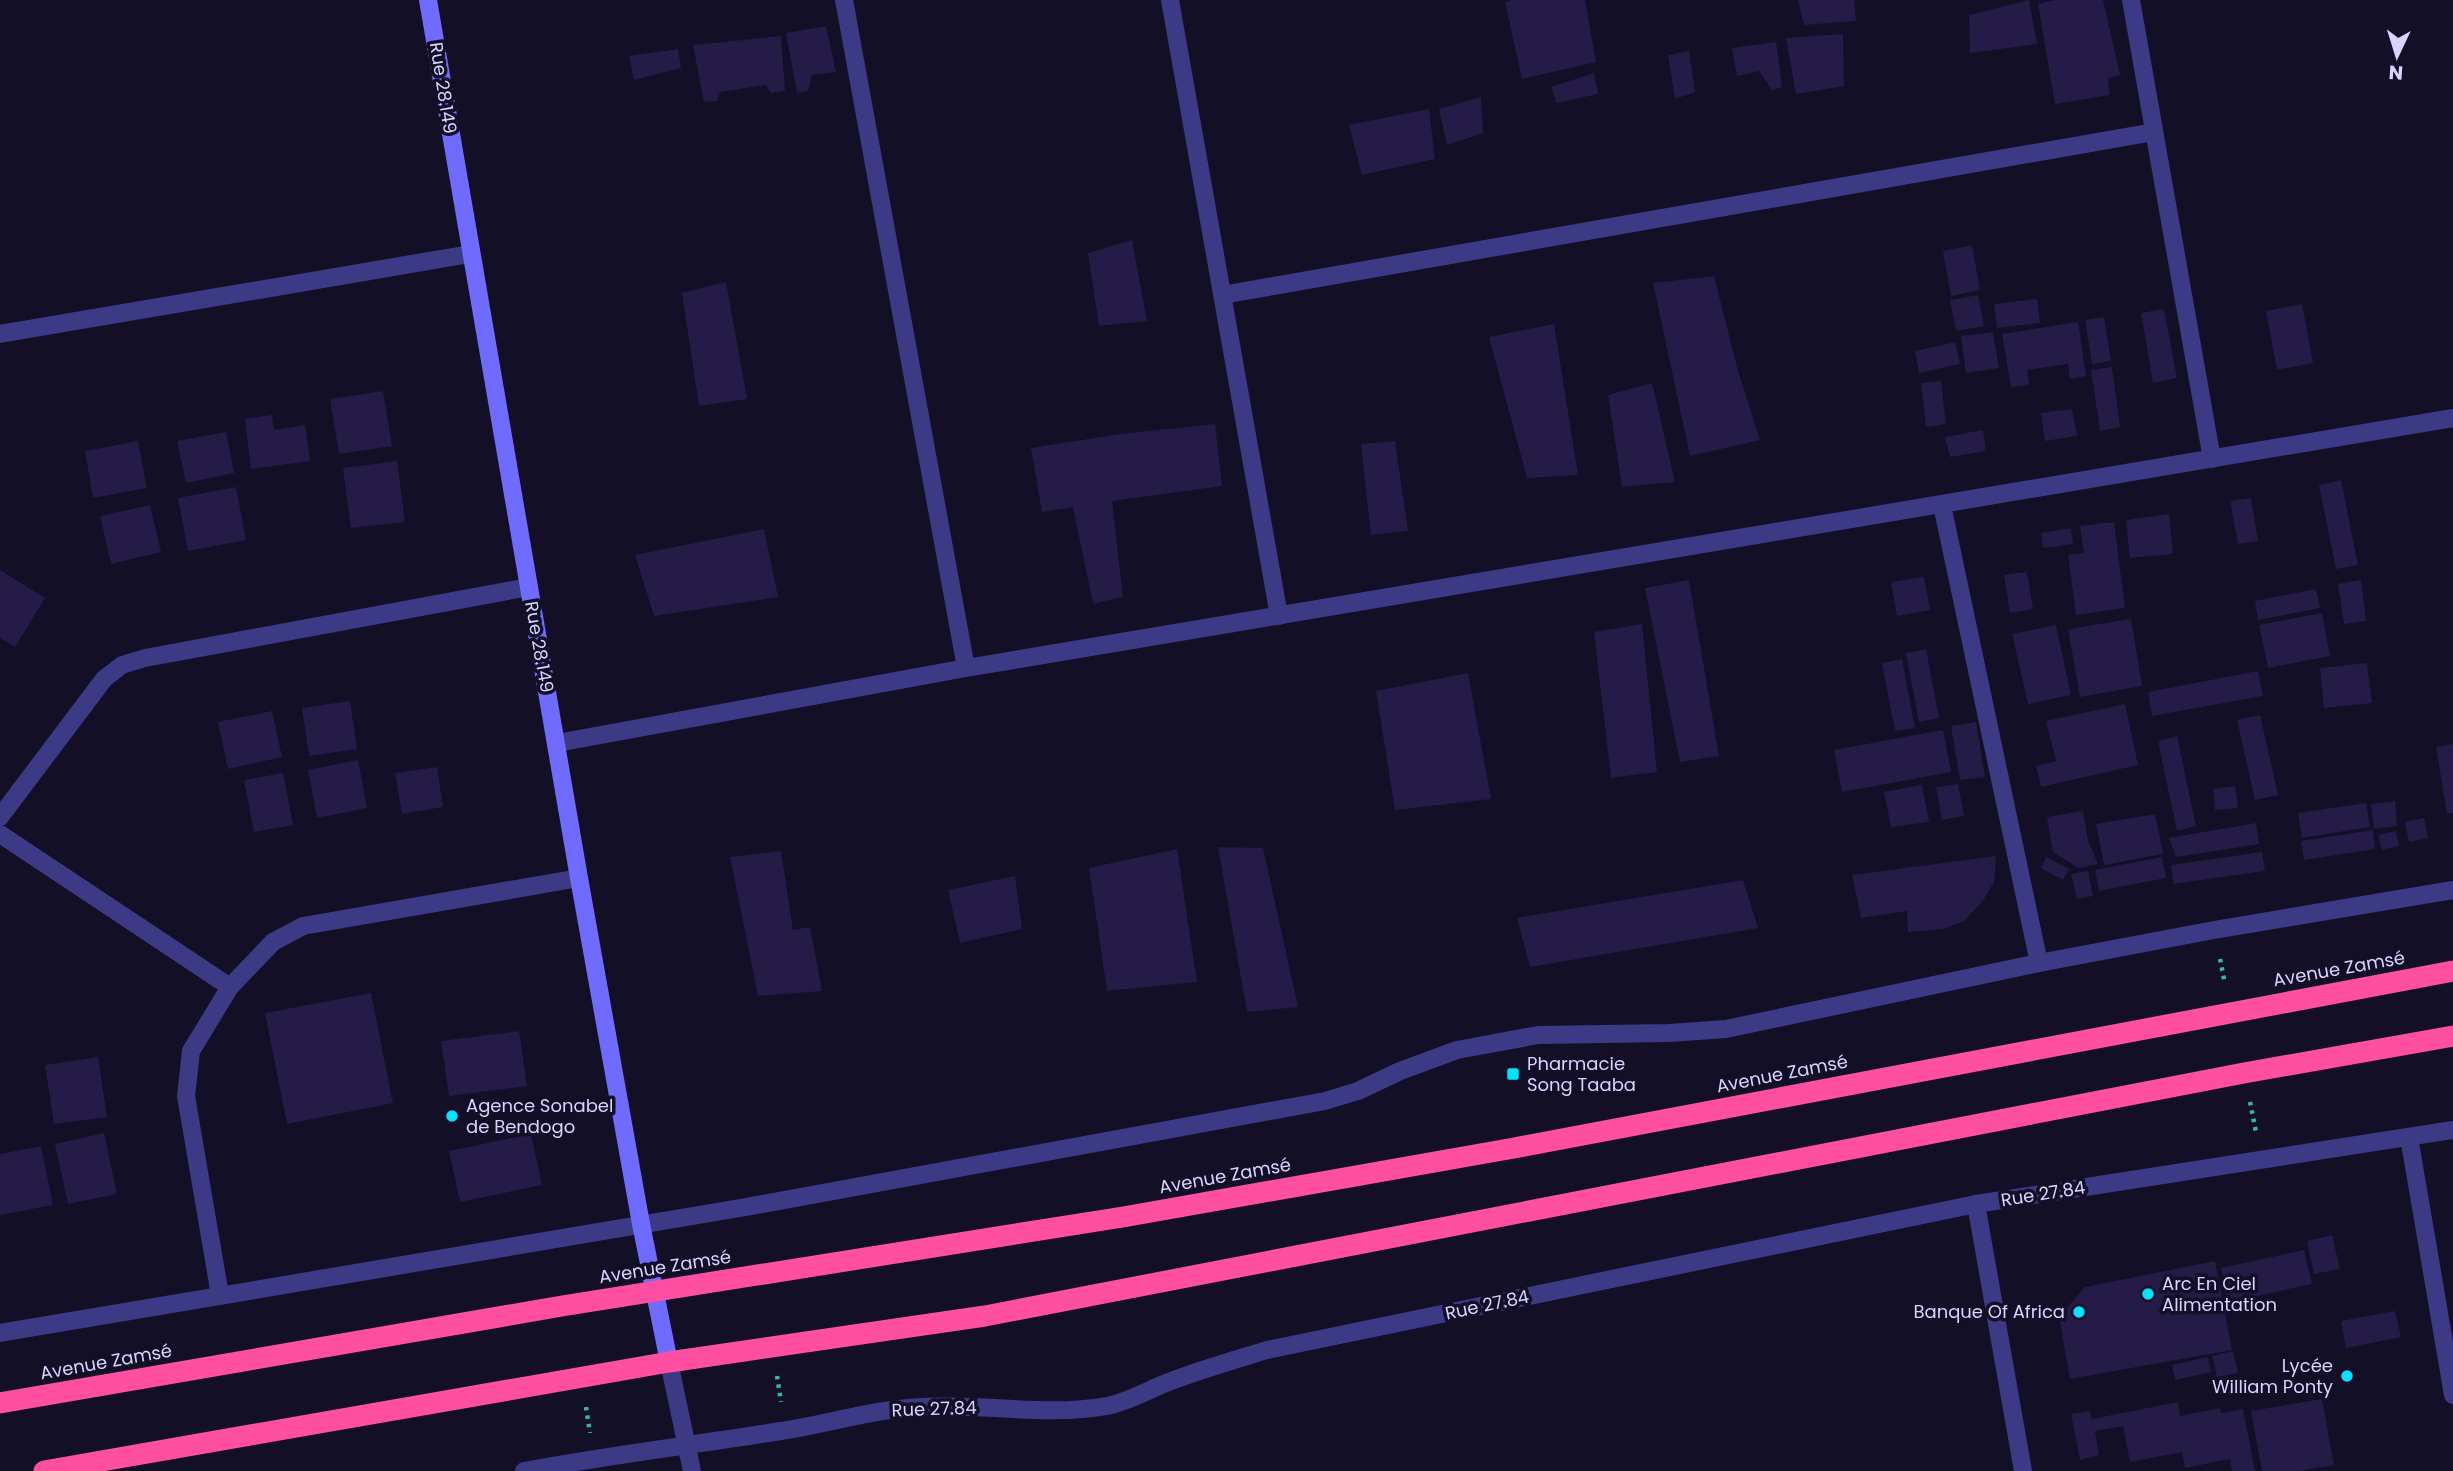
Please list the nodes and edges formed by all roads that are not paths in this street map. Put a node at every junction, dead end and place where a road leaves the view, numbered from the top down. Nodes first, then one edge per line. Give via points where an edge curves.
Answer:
1 (428, 0) edge
2 (844, 0) edge
3 (1170, 0) edge
4 (2130, 0) edge
5 (2154, 132) junction
6 (471, 254) junction
7 (1222, 295) junction
8 (0, 334) edge
9 (2453, 418) edge
10 (2212, 459) junction
11 (1942, 505) junction
12 (529, 587) junction
13 (1279, 616) junction
14 (967, 668) junction
15 (557, 743) junction
16 (0, 817) edge
17 (0, 834) edge
18 (579, 878) junction
19 (2453, 890) edge
20 (2039, 963) junction
21 (2453, 971) edge
22 (230, 987) junction
23 (2453, 1036) edge
24 (2453, 1130) edge
25 (2409, 1137) junction
26 (1976, 1205) junction
27 (641, 1224) junction
28 (656, 1292) junction
29 (220, 1295) junction
30 (0, 1333) edge
31 (669, 1362) junction
32 (2453, 1395) edge
33 (0, 1403) edge
34 (688, 1445) junction
35 (44, 1471) edge
36 (524, 1471) edge
37 (692, 1471) edge
38 (2023, 1471) edge

1 - 6 street, Rue 28.149
2 - 14 street
3 - 7 street
4 - 5 street
5 - 7 street
5 - 10 street
6 - 8 street
6 - 12 street, Rue 28.149
7 - 13 street
9 - 10 street
10 - 11 street
11 - 13 street
11 - 20 street
12 - 15 street, Rue 28.149
12 - 16 street via 122,665 104,679
13 - 14 street
14 - 15 street
15 - 18 street, Rue 28.149
17 - 22 street
18 - 22 street via 303,926 273,942
18 - 27 street, Rue 28.149
19 - 20 street
20 - 27 street via 1727,1029 1538,1035 1457,1050 1325,1101
21 - 28 highway, Avenue Zamsé via 1487,1153
22 - 29 street via 191,1051 186,1096
23 - 31 highway via 985,1317
24 - 25 street, Rue 27.84
25 - 26 street, Rue 27.84
25 - 32 street
26 - 34 street, Rue 27.84 via 1267,1350 1107,1406 1044,1410 921,1406
26 - 38 street
27 - 28 street, Rue 28.149
27 - 29 street
28 - 31 street, Rue 28.149
28 - 33 highway, Avenue Zamsé
29 - 30 street
31 - 34 street
31 - 35 highway
34 - 36 street, Rue 27.84
34 - 37 street

